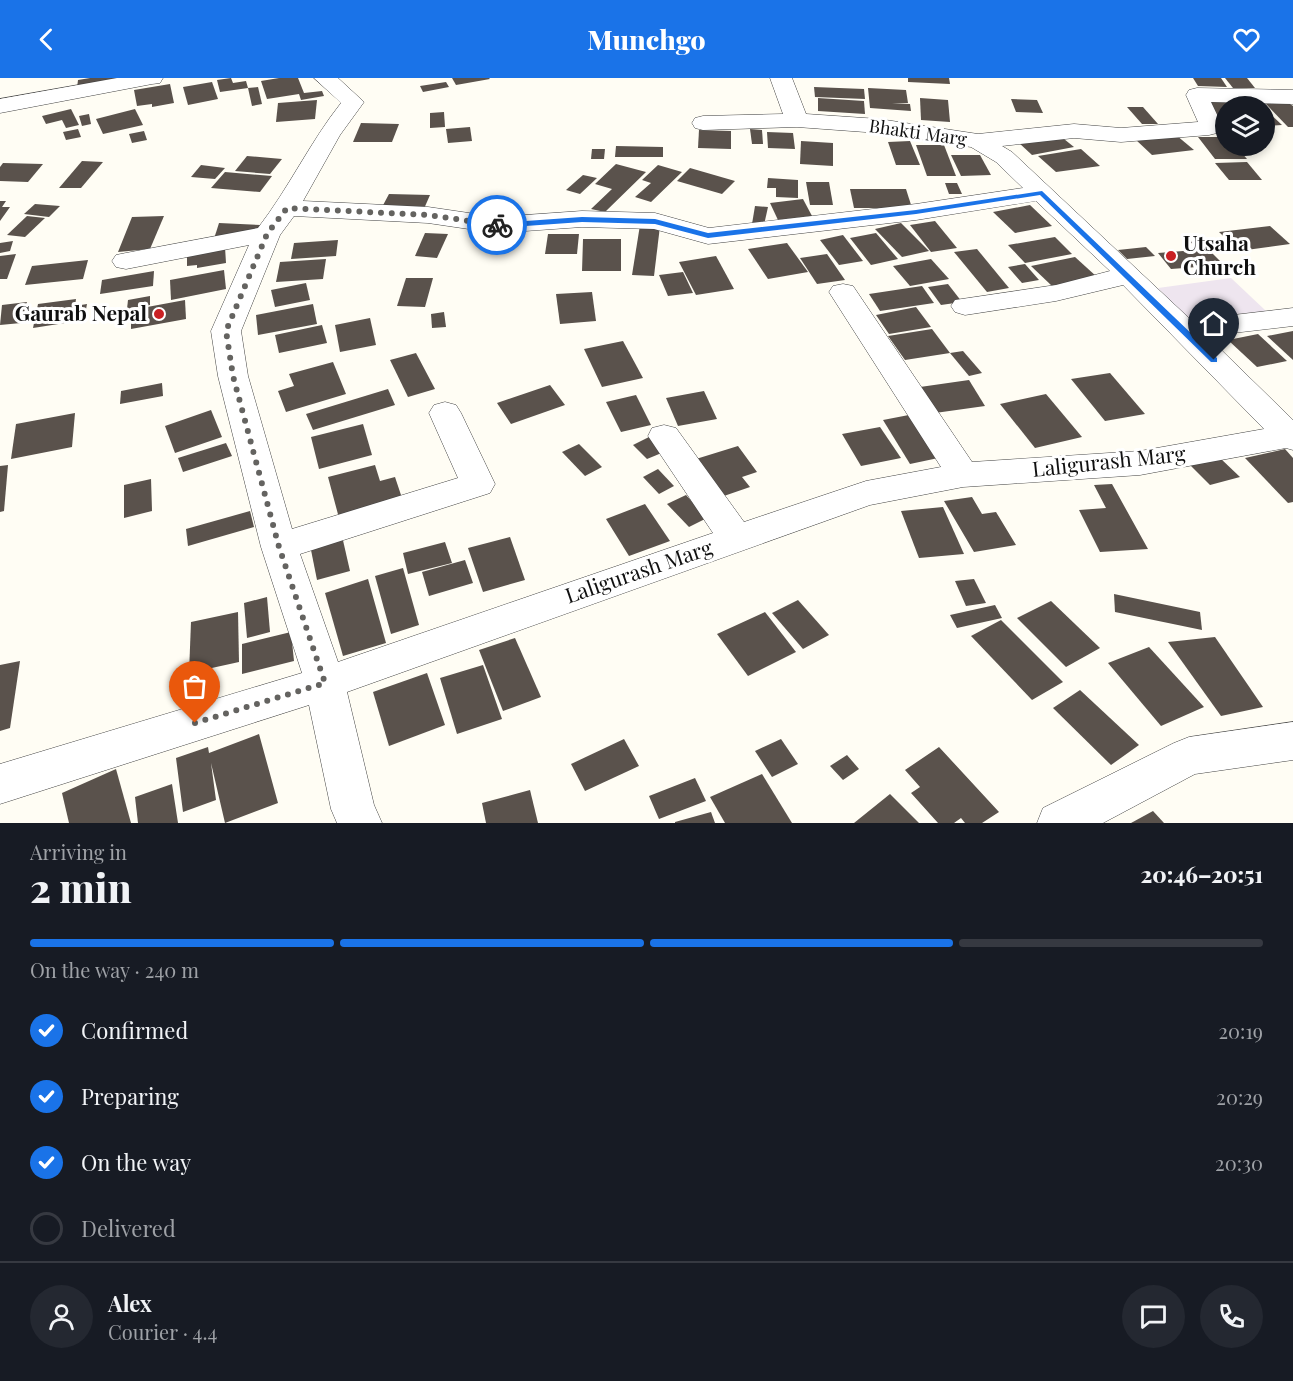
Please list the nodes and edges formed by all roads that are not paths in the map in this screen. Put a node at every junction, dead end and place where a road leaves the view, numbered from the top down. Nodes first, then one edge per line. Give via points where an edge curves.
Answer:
1 (152, 78) edge
2 (326, 78) edge
3 (781, 78) edge
4 (48, 87) edge
5 (1293, 97) edge
6 (0, 106) edge
7 (797, 120) junction
8 (703, 123) dead end
9 (978, 141) junction
10 (1042, 193) junction
11 (287, 208) junction
12 (267, 234) junction
13 (126, 261) dead end
14 (1128, 275) junction
15 (843, 292) dead end
16 (965, 306) dead end
17 (1293, 317) edge
18 (1184, 330) junction
19 (445, 412) dead end
20 (664, 436) dead end
21 (1292, 438) edge
22 (963, 475) junction
23 (736, 538) junction
24 (279, 547) junction
25 (325, 683) junction
26 (1293, 741) edge
27 (0, 784) edge
28 (360, 823) edge
29 (1059, 823) edge

1 - 4 street
2 - 11 street via 353,102 329,133
3 - 7 street
4 - 6 street
5 - 9 street via 1197,95 1209,128 1121,135 1074,130
7 - 8 street, Bhakti Marg
7 - 9 street, Bhakti Marg via 879,126
9 - 10 street, Bhakti Marg via 1004,158
10 - 11 street via 708,236 655,221 582,219 496,225 428,215
10 - 14 street, Bhakti Marg
11 - 12 street
12 - 13 street
12 - 24 street via 226,331 233,376
14 - 16 street via 1056,293
14 - 18 street, Bhakti Marg
15 - 22 street
17 - 18 street
18 - 21 street, Bhakti Marg
19 - 24 street via 478,484
20 - 23 street
21 - 22 street, Laligurash Marg via 1140,463
22 - 23 street, Laligurash Marg via 866,493
23 - 25 street, Laligurash Marg
24 - 25 street
25 - 27 street, Laligurash Marg
25 - 28 street via 353,809
26 - 29 street via 1190,756

